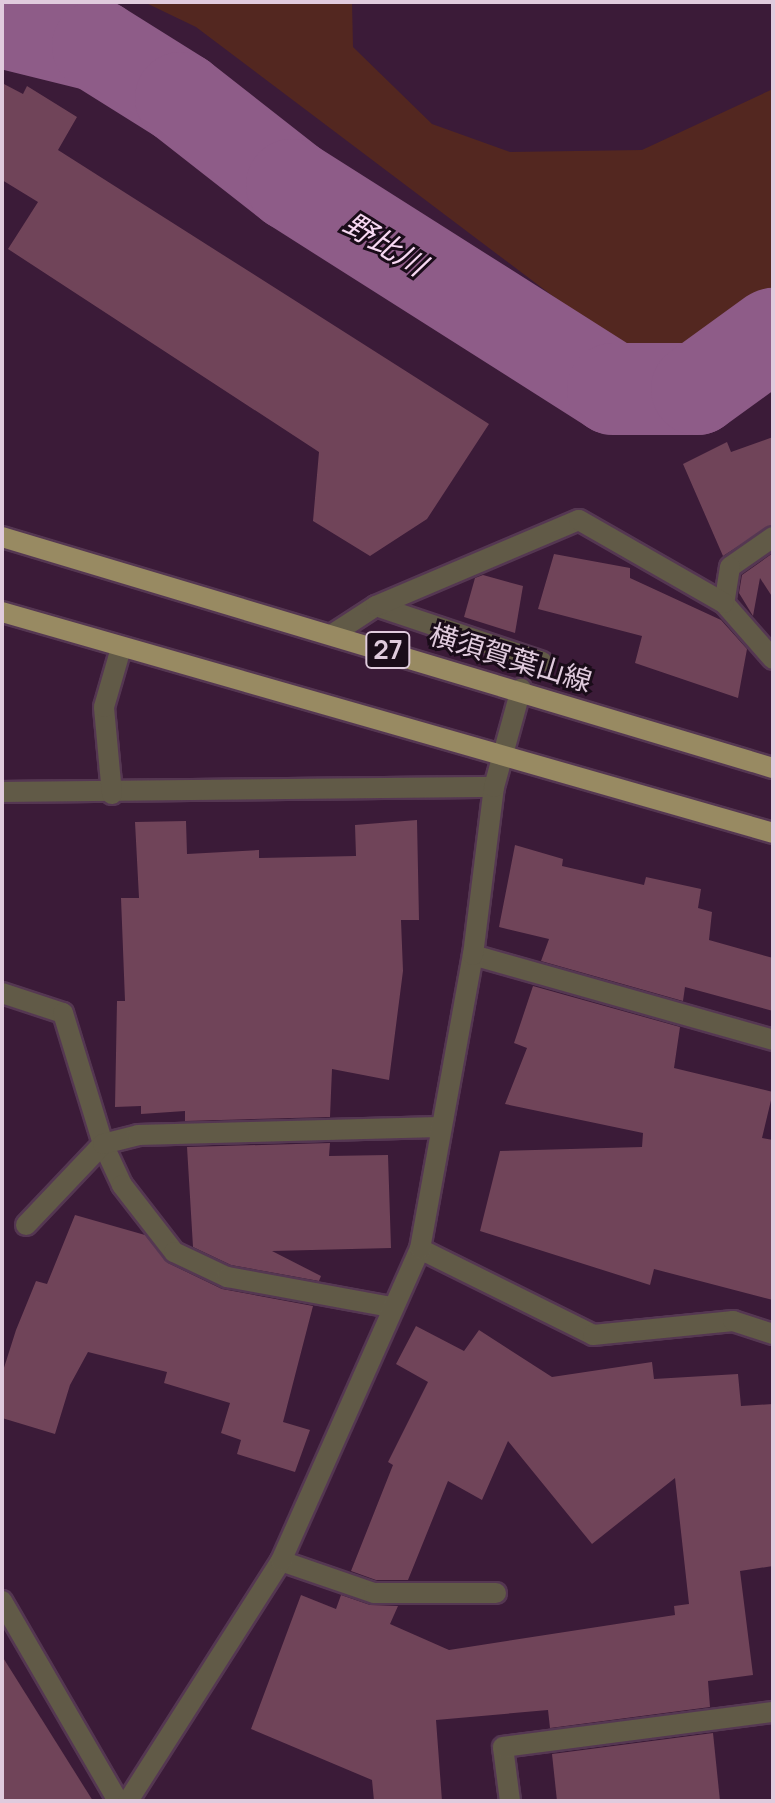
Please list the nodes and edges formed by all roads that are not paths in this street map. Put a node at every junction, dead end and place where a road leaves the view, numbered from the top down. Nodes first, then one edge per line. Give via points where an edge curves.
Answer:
1 (2, 537) edge
2 (773, 537) edge
3 (724, 603) junction
4 (376, 606) junction
5 (2, 612) edge
6 (333, 634) junction
7 (121, 648) junction
8 (773, 659) edge
9 (542, 662) dead end
10 (521, 689) junction
11 (500, 753) junction
12 (773, 768) edge
13 (494, 787) junction
14 (2, 792) edge
15 (112, 794) junction
16 (773, 833) edge
17 (473, 955) junction
18 (2, 993) edge
19 (773, 1040) edge
20 (439, 1127) junction
21 (103, 1144) junction
22 (26, 1225) dead end
23 (420, 1249) junction
24 (391, 1307) junction
25 (773, 1334) edge
26 (281, 1561) junction
27 (496, 1593) dead end
28 (2, 1601) edge
29 (773, 1712) edge
30 (118, 1801) edge
31 (128, 1801) edge
32 (510, 1801) edge

1 - 6 main road, 横須賀葉山線 / 27
2 - 3 street via 730,567
3 - 4 street via 579,520
3 - 8 street
4 - 6 street
4 - 9 street
5 - 7 main road, 27
6 - 10 main road, 横須賀葉山線 / 27
7 - 11 main road, 27
7 - 15 street via 104,707
10 - 11 street
10 - 12 main road, 横須賀葉山線 / 27
11 - 13 street
11 - 16 main road, 27
13 - 15 street
13 - 17 street
14 - 15 street
17 - 19 street
17 - 20 street
18 - 21 street via 63,1013
20 - 21 street via 138,1135
20 - 23 street
21 - 22 street
21 - 24 street via 122,1185 174,1252 227,1277
23 - 24 street
23 - 25 street via 593,1335 733,1321
24 - 26 street
26 - 27 street via 374,1593
26 - 31 street
28 - 30 street
29 - 32 street via 503,1747

